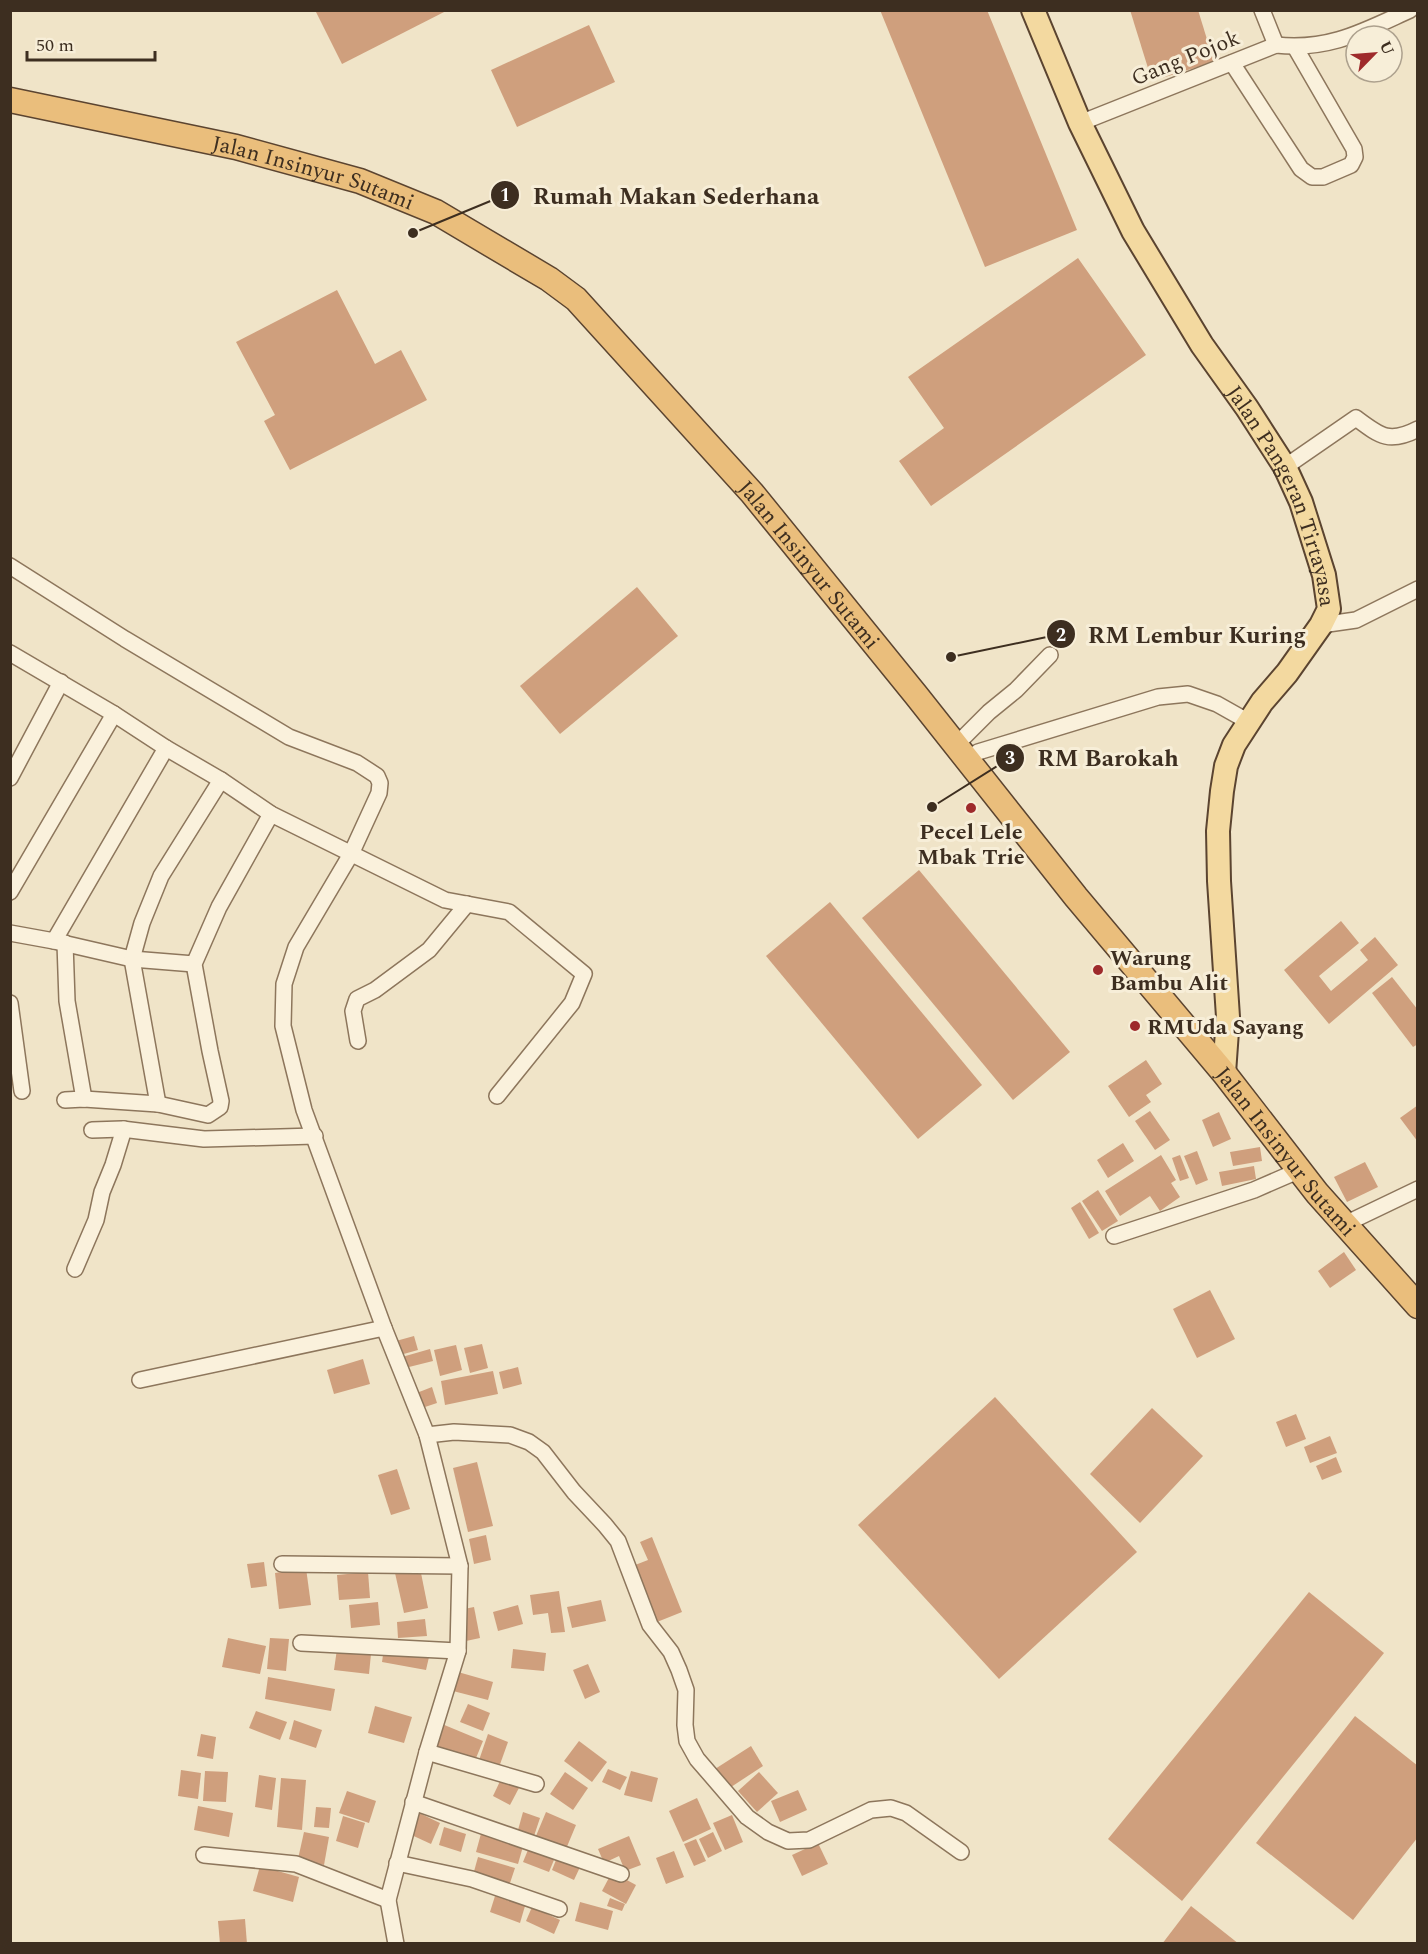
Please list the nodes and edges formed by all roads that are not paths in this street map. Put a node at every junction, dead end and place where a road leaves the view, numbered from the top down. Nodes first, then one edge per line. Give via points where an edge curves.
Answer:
1 (1033, 10) edge
2 (1262, 10) edge
3 (1410, 10) edge
4 (1276, 45) junction
5 (1295, 47) junction
6 (1232, 63) junction
7 (10, 100) edge
8 (1080, 123) junction
9 (1418, 429) edge
10 (1285, 467) junction
11 (11, 569) edge
12 (1418, 589) edge
13 (1321, 625) junction
14 (10, 653) edge
15 (1050, 655) dead end
16 (61, 682) junction
17 (114, 714) junction
18 (1250, 722) junction
19 (166, 748) junction
20 (961, 752) junction
21 (10, 778) edge
22 (221, 780) junction
23 (271, 814) junction
24 (351, 854) junction
25 (10, 892) edge
26 (467, 904) junction
27 (10, 933) edge
28 (60, 942) junction
29 (132, 959) junction
30 (194, 964) junction
31 (10, 1003) edge
32 (358, 1041) dead end
33 (1224, 1074) junction
34 (22, 1091) dead end
35 (497, 1096) dead end
36 (84, 1099) junction
37 (64, 1100) dead end
38 (158, 1104) junction
39 (124, 1129) junction
40 (92, 1130) dead end
41 (315, 1136) junction
42 (1300, 1170) junction
43 (1418, 1189) edge
44 (1345, 1224) junction
45 (1114, 1236) dead end
46 (75, 1269) dead end
47 (1418, 1306) edge
48 (384, 1328) junction
49 (140, 1380) dead end
50 (427, 1435) junction
51 (282, 1564) dead end
52 (460, 1566) junction
53 (301, 1643) dead end
54 (458, 1651) junction
55 (427, 1752) junction
56 (536, 1784) dead end
57 (413, 1802) junction
58 (961, 1852) dead end
59 (204, 1855) dead end
60 (396, 1863) junction
61 (621, 1874) dead end
62 (388, 1900) junction
63 (560, 1909) dead end
64 (396, 1944) edge

1 - 8 main road, Jalan Pangeran Tirtayasa
2 - 4 street
3 - 5 street, Gang Pojok via 1347,38 1325,45
4 - 5 street, Gang Pojok
4 - 6 street, Gang Pojok
5 - 6 street via 1354,149 1352,165 1323,177 1312,177 1301,169
6 - 8 street, Gang Pojok
7 - 20 highway, Jalan Insinyur Sutami via 236,147 360,181 436,212 549,279 576,299 752,493
8 - 10 main road, Jalan Pangeran Tirtayasa via 1133,231 1202,345
9 - 10 street via 1392,438 1378,435 1356,418
10 - 13 main road, Jalan Pangeran Tirtayasa via 1302,502 1324,575 1329,609
11 - 24 street via 289,737 357,763 377,776 379,793
12 - 13 street via 1356,620
13 - 18 main road, Jalan Pangeran Tirtayasa
14 - 16 street
15 - 20 street via 989,712
16 - 17 street
16 - 21 street
17 - 19 street
17 - 25 street
18 - 20 street via 1188,694 1158,698 1001,745
18 - 33 main road, Jalan Pangeran Tirtayasa via 1234,745 1226,766 1218,831 1228,1017
19 - 22 street
19 - 28 street
20 - 33 highway, Jalan Insinyur Sutami
22 - 23 street
22 - 29 street via 162,876
23 - 24 street
23 - 30 street via 219,908
24 - 26 street via 445,900
24 - 41 street via 296,947 284,984 283,1026 304,1110
26 - 32 street via 429,950 357,999 353,1011
26 - 35 street via 509,912 584,974 572,1003
27 - 28 street
28 - 29 street
28 - 36 street
29 - 30 street
29 - 38 street
30 - 38 street via 220,1107 208,1115
31 - 34 street
33 - 42 highway, Jalan Insinyur Sutami
36 - 37 street
36 - 38 street
39 - 40 street
39 - 41 street via 204,1139
39 - 46 street via 96,1220
41 - 48 street
42 - 44 highway, Jalan Insinyur Sutami
42 - 45 street via 1254,1190
43 - 44 street
44 - 47 highway, Jalan Insinyur Sutami
48 - 49 street
48 - 50 street
50 - 52 street
50 - 58 street via 510,1435 529,1442 543,1452 605,1525 618,1541 650,1625 671,1652 679,1670 686,1690 687,1742 696,1759 747,1817 788,1841 809,1840 871,1810 891,1808
51 - 52 street
52 - 54 street
53 - 54 street
54 - 55 street
55 - 56 street
55 - 57 street
57 - 60 street
57 - 61 street
59 - 62 street via 296,1864
60 - 62 street
60 - 63 street via 472,1879
62 - 64 street

